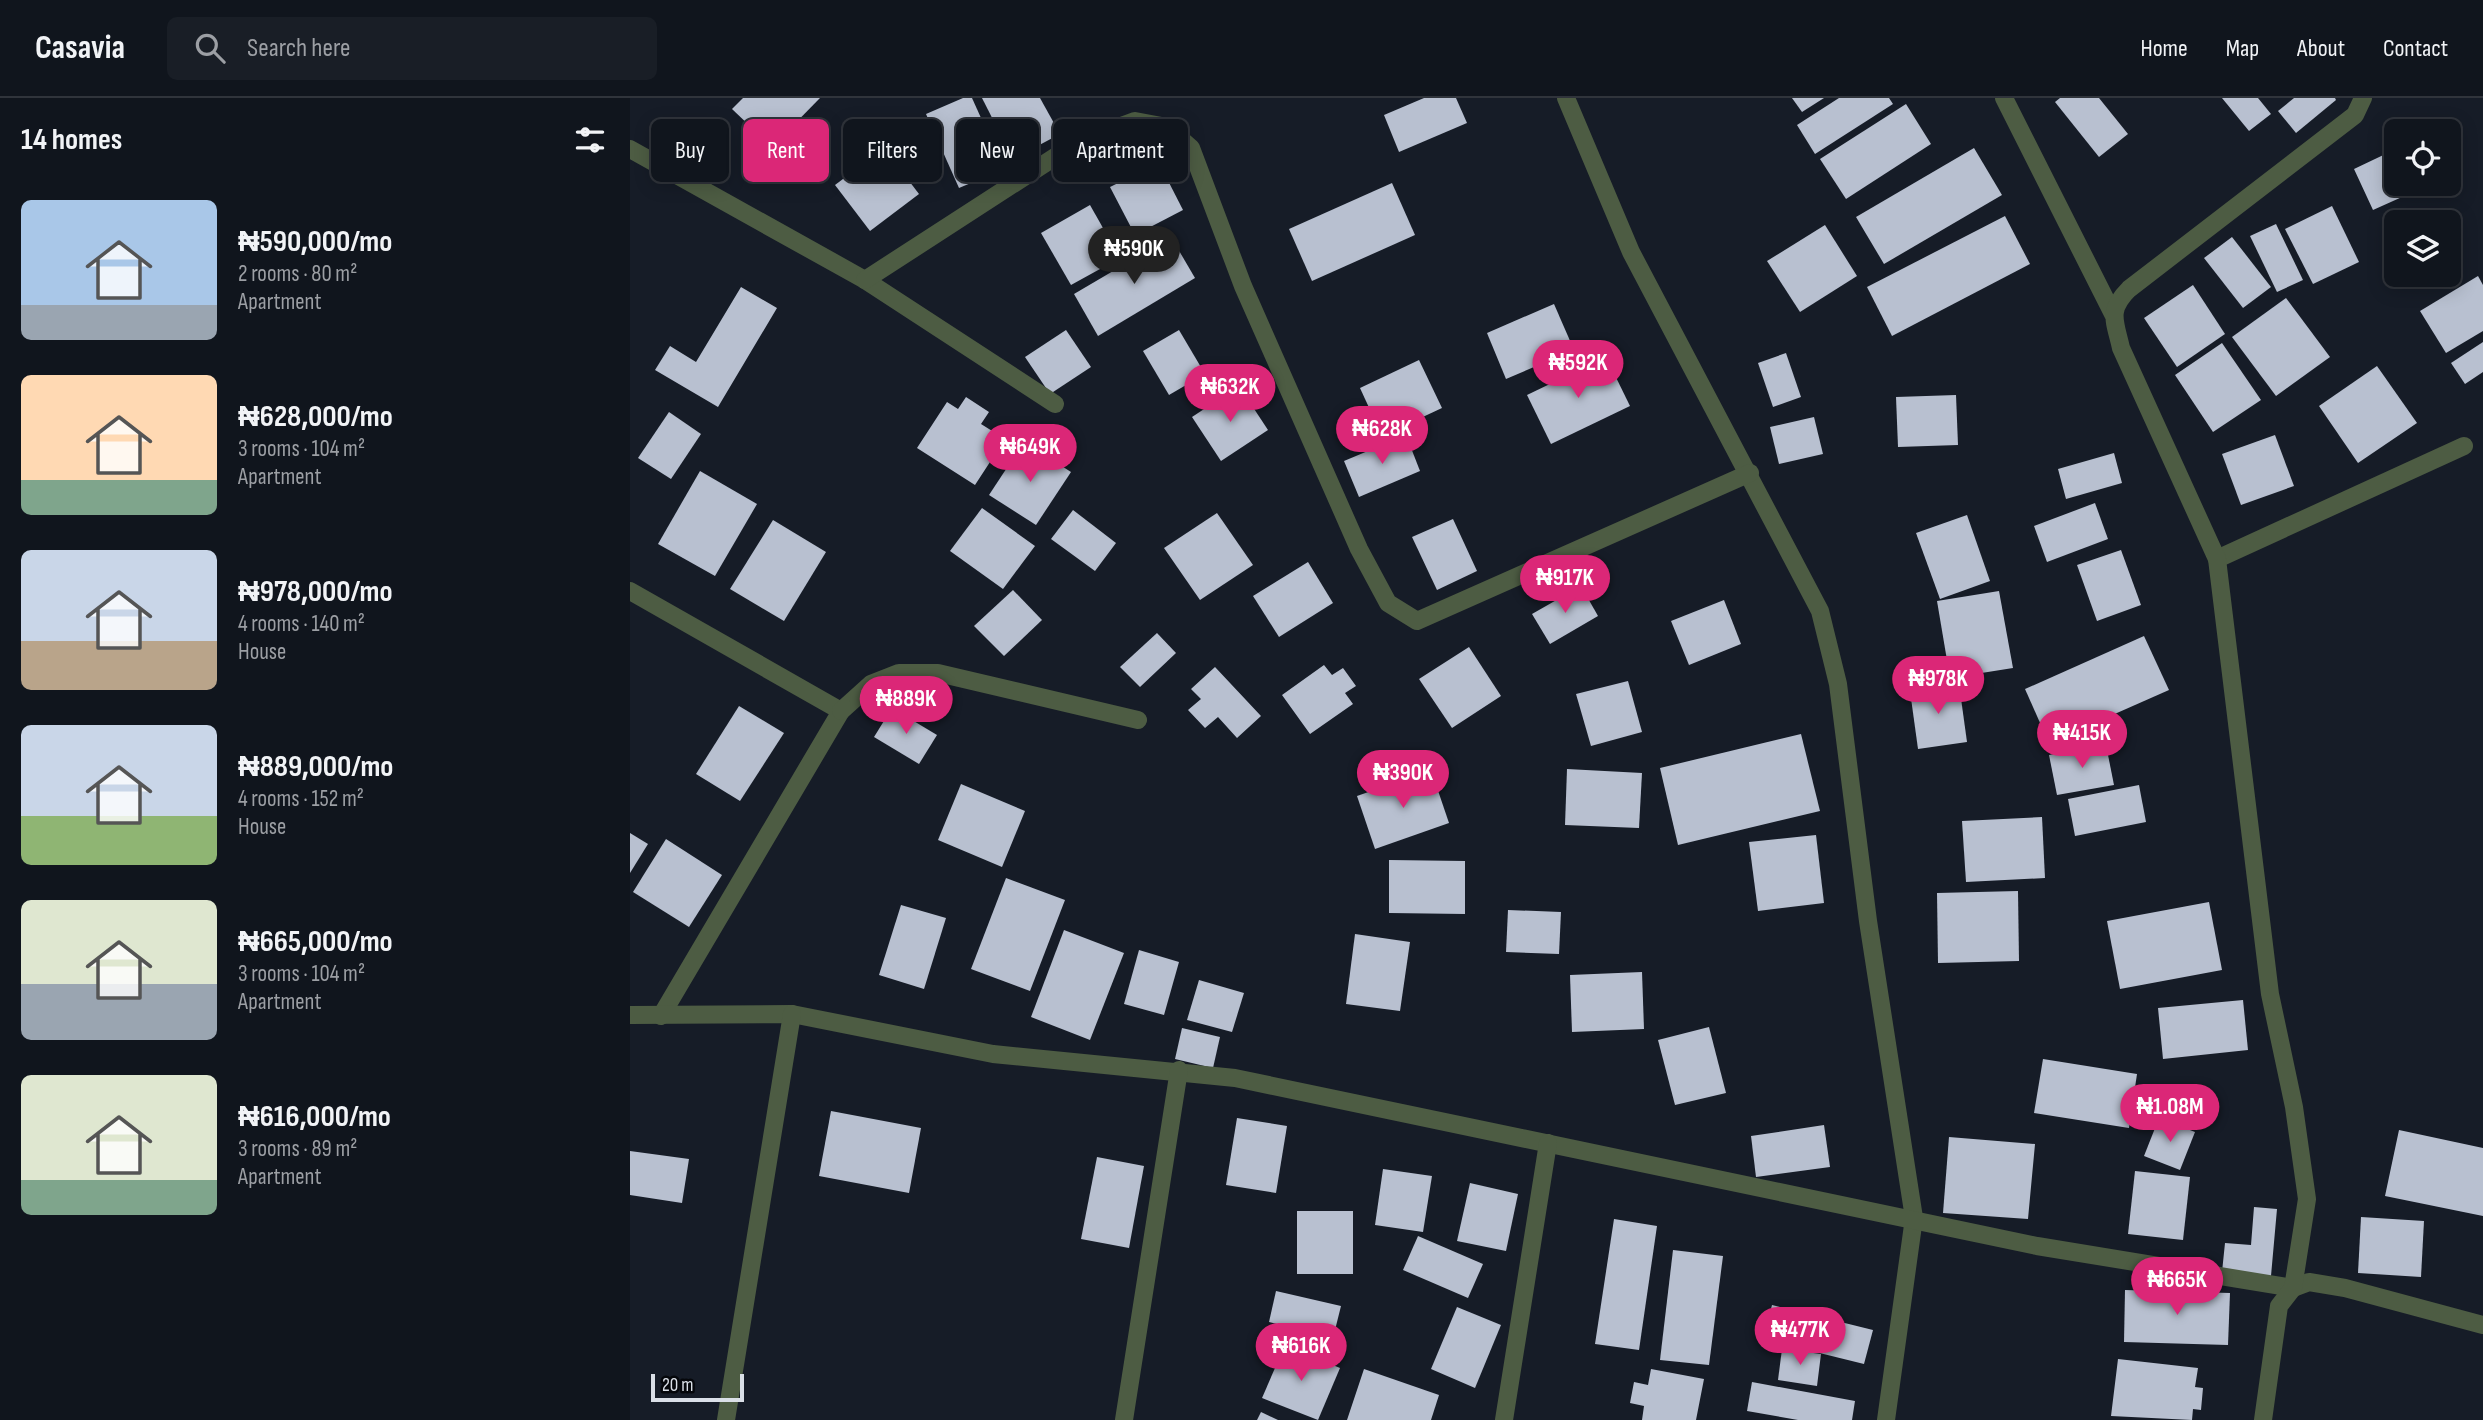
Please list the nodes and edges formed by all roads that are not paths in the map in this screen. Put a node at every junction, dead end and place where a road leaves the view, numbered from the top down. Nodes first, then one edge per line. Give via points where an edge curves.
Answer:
1 (1566, 98) edge
2 (2004, 98) edge
3 (2363, 98) edge
4 (630, 149) edge
5 (865, 280) junction
6 (2113, 314) junction
7 (1055, 404) dead end
8 (2464, 446) dead end
9 (1750, 473) junction
10 (2217, 559) junction
11 (630, 591) edge
12 (841, 711) junction
13 (1138, 720) dead end
14 (792, 1014) junction
15 (630, 1015) edge
16 (662, 1016) junction
17 (1179, 1070) junction
18 (1548, 1143) junction
19 (1913, 1218) junction
20 (2293, 1288) junction
21 (2483, 1325) edge
22 (726, 1420) edge
23 (1124, 1420) edge
24 (1504, 1420) edge
25 (1886, 1420) edge
26 (2263, 1420) edge

1 - 9 street via 1631,252
2 - 6 street
3 - 6 street via 2355,115 2129,289 2116,302
4 - 5 street
5 - 7 street
5 - 9 street via 1078,142 1135,121 1167,127 1191,148 1243,286 1359,548 1388,603 1417,621
6 - 10 street via 2121,348
8 - 10 street
9 - 19 street via 1820,611 1838,684
10 - 20 street via 2270,994 2294,1107 2307,1199
11 - 12 street
12 - 13 street via 871,684 889,676 938,673
12 - 16 street
14 - 16 street
14 - 17 street via 993,1054
14 - 22 street
15 - 16 street
17 - 18 street
17 - 23 street
18 - 19 street
18 - 24 street
19 - 20 street via 2049,1248
19 - 25 street
20 - 21 street via 2309,1282 2344,1288
20 - 26 street via 2279,1306

